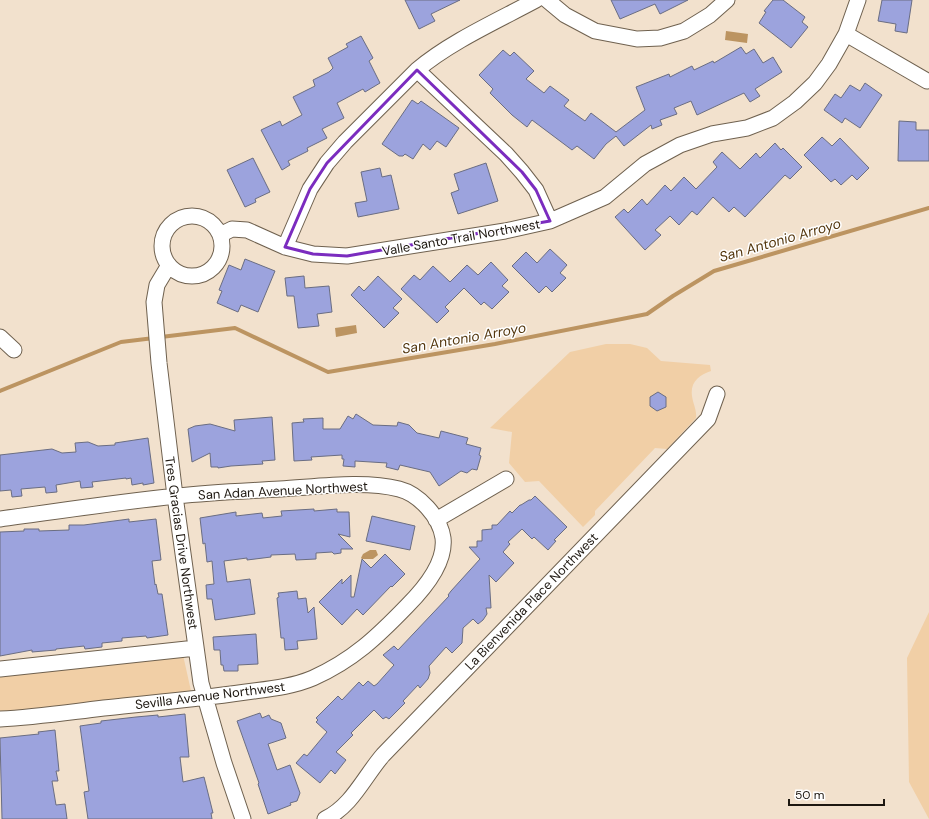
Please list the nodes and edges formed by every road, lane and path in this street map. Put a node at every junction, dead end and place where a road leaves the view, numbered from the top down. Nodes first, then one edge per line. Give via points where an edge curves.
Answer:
1 (536, 0) edge
2 (547, 0) edge
3 (727, 0) edge
4 (858, 0) edge
5 (846, 34) junction
6 (417, 70) junction
7 (927, 81) dead end
8 (550, 222) junction
9 (220, 235) junction
10 (285, 247) junction
11 (169, 265) junction
12 (0, 337) edge
13 (14, 350) dead end
14 (717, 394) dead end
15 (506, 479) dead end
16 (175, 496) junction
17 (0, 519) edge
18 (436, 520) junction
19 (196, 648) junction
20 (0, 669) edge
21 (204, 698) junction
22 (0, 719) edge
23 (243, 819) edge
24 (325, 819) edge

1 - 6 street via 475,33
2 - 3 street via 565,15 595,31 637,39 660,38 684,31 710,16
4 - 5 street, Valle Santo Trail Northwest
5 - 7 street
5 - 8 street, Valle Santo Trail Northwest via 815,83 773,118 747,128 712,134 680,145 645,164 605,197
6 - 8 street via 522,172 536,190
6 - 10 street via 327,163 310,189
8 - 10 street, Valle Santo Trail Northwest via 347,256 313,254
9 - 10 street, Valle Santo Trail Northwest via 232,230 246,230
9 - 11 street via 220,256 214,266 206,272 187,275
9 - 11 street via 207,219 197,216 180,218 169,226 164,235 162,246
11 - 16 street, Tres Gracias Drive Northwest via 157,285 154,302 158,363
12 - 13 street
14 - 24 street, La Bienvenida Place Northwest via 708,419 383,755 342,808
15 - 18 street
16 - 17 street, San Adan Avenue Northwest
16 - 18 street, San Adan Avenue Northwest via 345,485 375,486 398,489 411,494
16 - 19 street, Tres Gracias Drive Northwest
18 - 21 street, Sevilla Avenue Northwest via 443,543 434,572 419,594 374,639 345,662 311,679 280,688
19 - 20 street
19 - 21 street, Tres Gracias Drive Northwest
21 - 22 street, Sevilla Avenue Northwest via 31,718
21 - 23 street, Tres Gracias Drive Northwest

